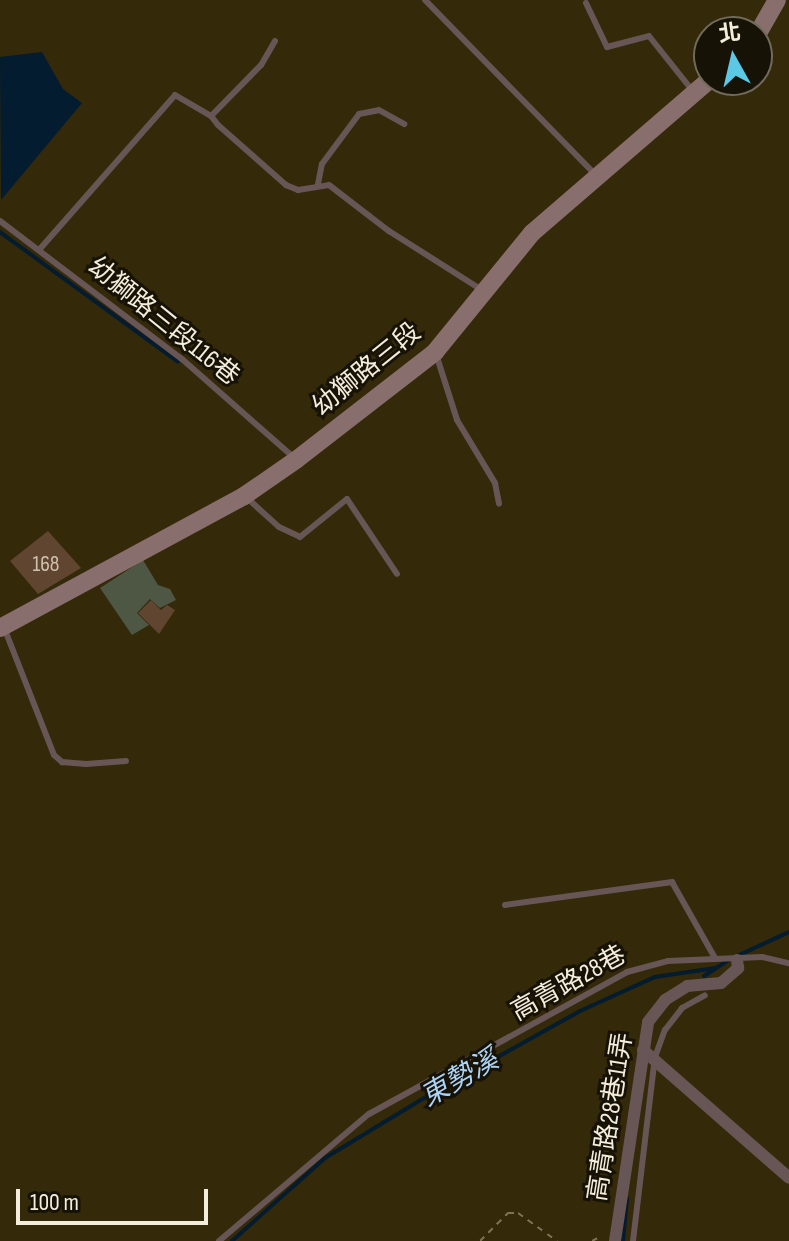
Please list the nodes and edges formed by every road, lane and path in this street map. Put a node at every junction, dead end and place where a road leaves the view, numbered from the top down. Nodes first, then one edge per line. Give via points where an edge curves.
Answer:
1 (425, 0) edge
2 (586, 3) dead end
3 (275, 41) dead end
4 (693, 91) edge
5 (693, 95) edge
6 (211, 116) junction
7 (404, 124) dead end
8 (599, 177) junction
9 (318, 184) junction
10 (0, 221) edge
11 (39, 250) junction
12 (486, 292) junction
13 (435, 352) junction
14 (296, 460) junction
15 (244, 496) junction
16 (499, 504) dead end
17 (397, 574) dead end
18 (2, 627) edge
19 (126, 761) dead end
20 (505, 905) dead end
21 (715, 959) junction
22 (737, 960) junction
23 (789, 963) edge
24 (705, 995) dead end
25 (643, 1050) junction
26 (655, 1057) junction
27 (789, 1178) edge
28 (219, 1241) edge
29 (480, 1241) edge
30 (557, 1241) edge
31 (615, 1241) edge
32 (633, 1241) edge

1 - 8 lane
2 - 4 lane via 607,47 649,36
3 - 6 lane via 261,65
5 - 8 street, 幼獅路三段
6 - 9 lane via 286,185 298,190
6 - 11 lane via 175,95
7 - 9 lane via 379,110 359,114 322,164
8 - 12 street, 幼獅路三段 via 532,233
9 - 12 lane via 329,185 389,231
10 - 11 lane, 幼獅路三段116巷
11 - 14 lane, 幼獅路三段116巷 via 182,359
12 - 13 street, 幼獅路三段
13 - 14 street, 幼獅路三段
13 - 16 lane via 457,420 495,483
14 - 15 street, 幼獅路三段
15 - 17 lane via 279,527 300,537 347,499
15 - 18 street, 幼獅路三段
18 - 19 lane via 54,755 62,762
20 - 21 lane via 672,882
21 - 22 lane, 高青路28巷
21 - 28 lane, 高青路28巷 via 668,961 627,972 369,1114
22 - 23 lane, 高青路28巷 via 762,957
22 - 25 street, 高青路28巷11弄 via 738,968 721,983 687,986 665,1000 648,1022
24 - 26 lane via 682,1008 665,1030
25 - 26 street
25 - 31 street, 高青路28巷11弄
26 - 27 street
26 - 32 lane
29 - 30 path via 508,1213 518,1213

